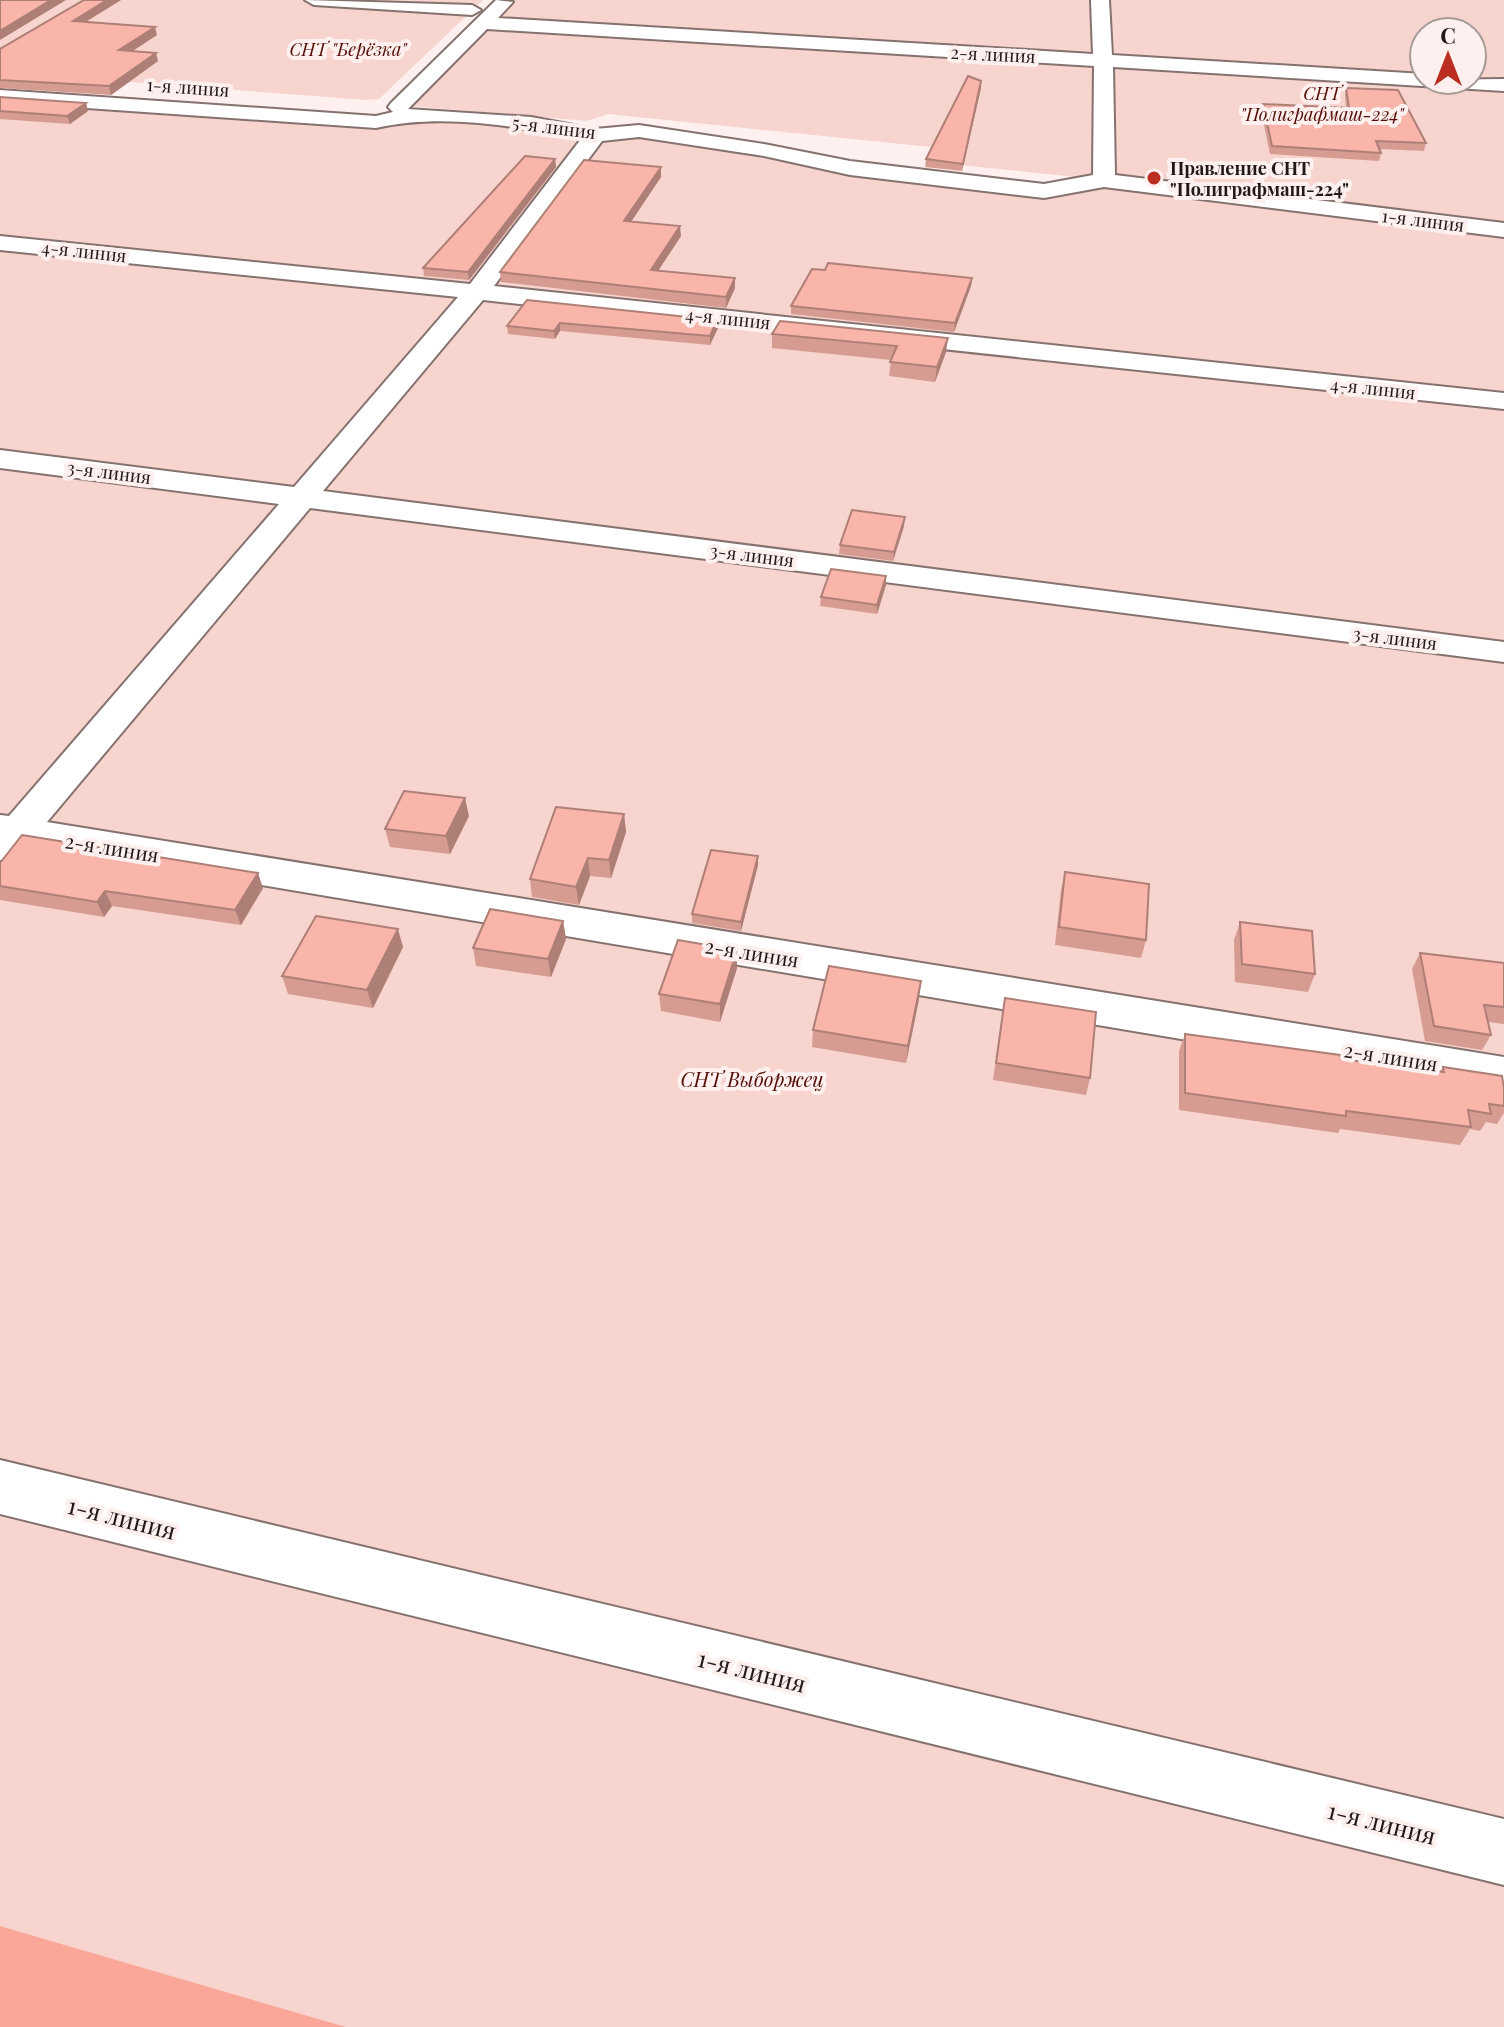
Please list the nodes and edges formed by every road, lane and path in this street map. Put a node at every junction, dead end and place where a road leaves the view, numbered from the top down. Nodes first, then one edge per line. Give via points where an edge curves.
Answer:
1 (314, 0) edge
2 (506, 0) edge
3 (1100, 0) edge
4 (474, 14) edge
5 (1102, 61) junction
6 (1504, 85) edge
7 (0, 96) edge
8 (377, 101) dead end
9 (407, 110) junction
10 (595, 135) junction
11 (1104, 180) junction
12 (1504, 230) edge
13 (0, 243) edge
14 (478, 290) junction
15 (1504, 401) edge
16 (0, 459) edge
17 (301, 496) junction
18 (1504, 652) edge
19 (7, 838) edge
20 (1504, 1075) edge
21 (0, 1487) edge
22 (1504, 1852) edge

1 - 4 street, 2-я линия
2 - 4 street
3 - 5 street
4 - 5 street, 2-я линия
4 - 9 street
5 - 6 street, 2-я линия
5 - 11 street
7 - 9 street, 5-я линия via 376,122
8 - 9 street
9 - 10 street, 5-я линия
10 - 11 street, 5-я линия via 639,131 850,168 1044,191
10 - 14 street
11 - 12 street, 1-я линия
13 - 14 street, 4-я линия
14 - 15 street, 4-я линия
14 - 17 street
16 - 17 street, 3-я линия
17 - 18 street, 3-я линия
17 - 19 street
19 - 20 street, 2-я линия
21 - 22 street, 1-я линия

